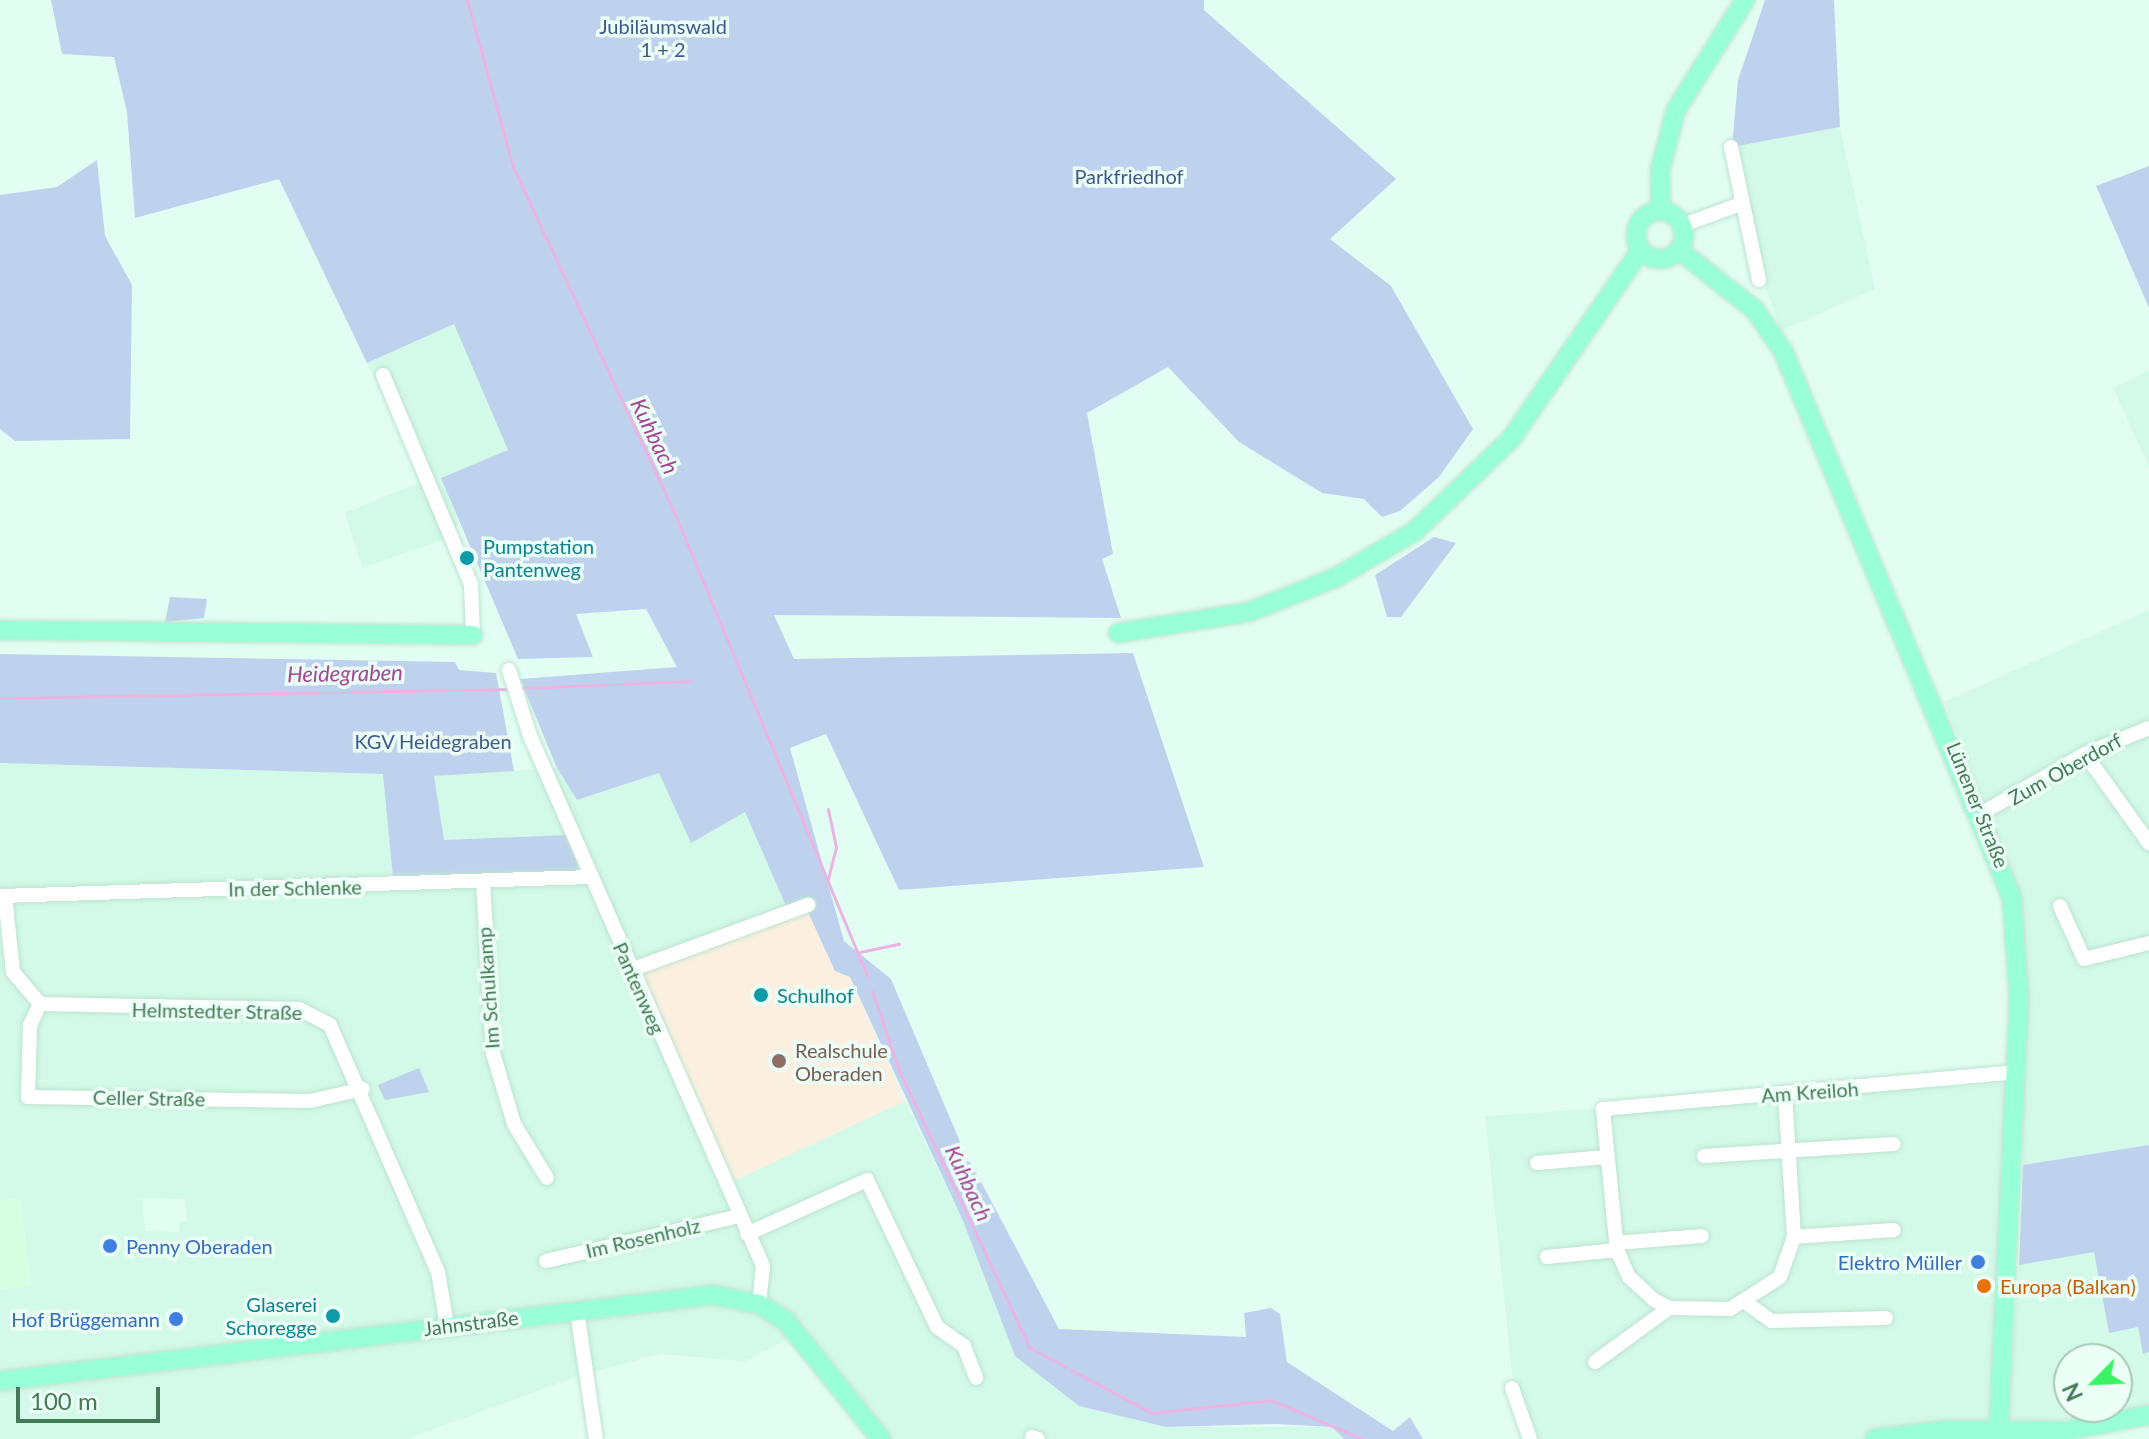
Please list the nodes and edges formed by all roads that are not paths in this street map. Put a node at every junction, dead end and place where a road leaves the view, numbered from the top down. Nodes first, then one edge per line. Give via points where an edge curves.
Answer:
1 (1745, 0) edge
2 (1731, 147) dead end
3 (1738, 205) junction
4 (1661, 210) junction
5 (1683, 225) junction
6 (1641, 250) junction
7 (1679, 250) junction
8 (1759, 280) dead end
9 (383, 375) dead end
10 (0, 630) edge
11 (1118, 633) dead end
12 (473, 635) joint
13 (509, 675) dead end
14 (2149, 728) edge
15 (2085, 754) junction
16 (1982, 813) junction
17 (2149, 843) edge
18 (591, 877) junction
19 (483, 881) junction
20 (2, 896) edge
21 (808, 905) dead end
22 (2060, 906) dead end
23 (2149, 943) edge
24 (631, 970) junction
25 (40, 1004) junction
26 (2016, 1072) junction
27 (363, 1089) junction
28 (1785, 1094) junction
29 (1894, 1144) dead end
30 (1789, 1150) junction
31 (1704, 1156) dead end
32 (1606, 1157) junction
33 (1537, 1163) dead end
34 (547, 1178) dead end
35 (739, 1216) junction
36 (1894, 1230) dead end
37 (747, 1234) junction
38 (1702, 1236) dead end
39 (1794, 1237) junction
40 (1617, 1247) junction
41 (1547, 1257) dead end
42 (546, 1261) dead end
43 (759, 1304) junction
44 (1748, 1304) junction
45 (1669, 1308) junction
46 (577, 1311) junction
47 (1886, 1318) dead end
48 (447, 1325) junction
49 (1595, 1362) dead end
50 (976, 1378) dead end
51 (0, 1381) edge
52 (1512, 1388) dead end
53 (2149, 1415) edge
54 (1998, 1435) edge
55 (596, 1439) edge
56 (881, 1439) edge
57 (1530, 1439) edge
58 (1875, 1439) edge

1 - 4 main road via 1676,110 1660,170
2 - 3 street
3 - 5 street
3 - 8 street
4 - 5 main road
4 - 6 main road via 1639,222
5 - 7 main road
6 - 7 main road via 1660,259
6 - 11 main road via 1511,439 1415,531 1337,577 1249,612
7 - 16 main road, Lünener Straße via 1755,310 1783,351
9 - 12 street via 471,584
10 - 12 main road
13 - 18 street, Pantenweg
14 - 15 street, Zum Oberdorf
15 - 16 street, Zum Oberdorf
15 - 17 street
16 - 26 main road, Lünener Straße via 2018,932
18 - 19 street, In der Schlenke
18 - 24 street, Pantenweg
19 - 20 street, In der Schlenke
19 - 34 street, Im Schulkamp via 493,1053 514,1124
20 - 25 street via 13,972
21 - 24 street
22 - 23 street via 2084,959
24 - 35 street, Pantenweg
25 - 27 street, Helmstedter Straße via 299,1009 330,1025
25 - 27 street, Celler Straße via 30,1025 28,1097 292,1101
26 - 28 street, Am Kreiloh
26 - 54 main road, Lünener Straße
27 - 48 street, Helmstedter Straße via 438,1272
28 - 30 street
28 - 32 street, Am Kreiloh via 1603,1109
29 - 30 street
30 - 31 street
30 - 39 street
32 - 33 street
32 - 40 street
35 - 37 street, Pantenweg
35 - 42 street, Im Rosenholz
36 - 39 street
37 - 43 street, Pantenweg via 765,1273
37 - 50 street via 867,1180 937,1327 964,1346
38 - 40 street
39 - 44 street via 1780,1277
40 - 41 street
40 - 45 street via 1639,1289
43 - 46 main road, Jahnstraße via 713,1295
43 - 56 main road, Jahnstraße via 807,1342
44 - 45 street
44 - 47 street via 1771,1321
45 - 49 street
46 - 48 main road, Jahnstraße
46 - 55 street
48 - 51 main road, Jahnstraße
52 - 57 street
53 - 54 main road via 2066,1431
54 - 58 main road

